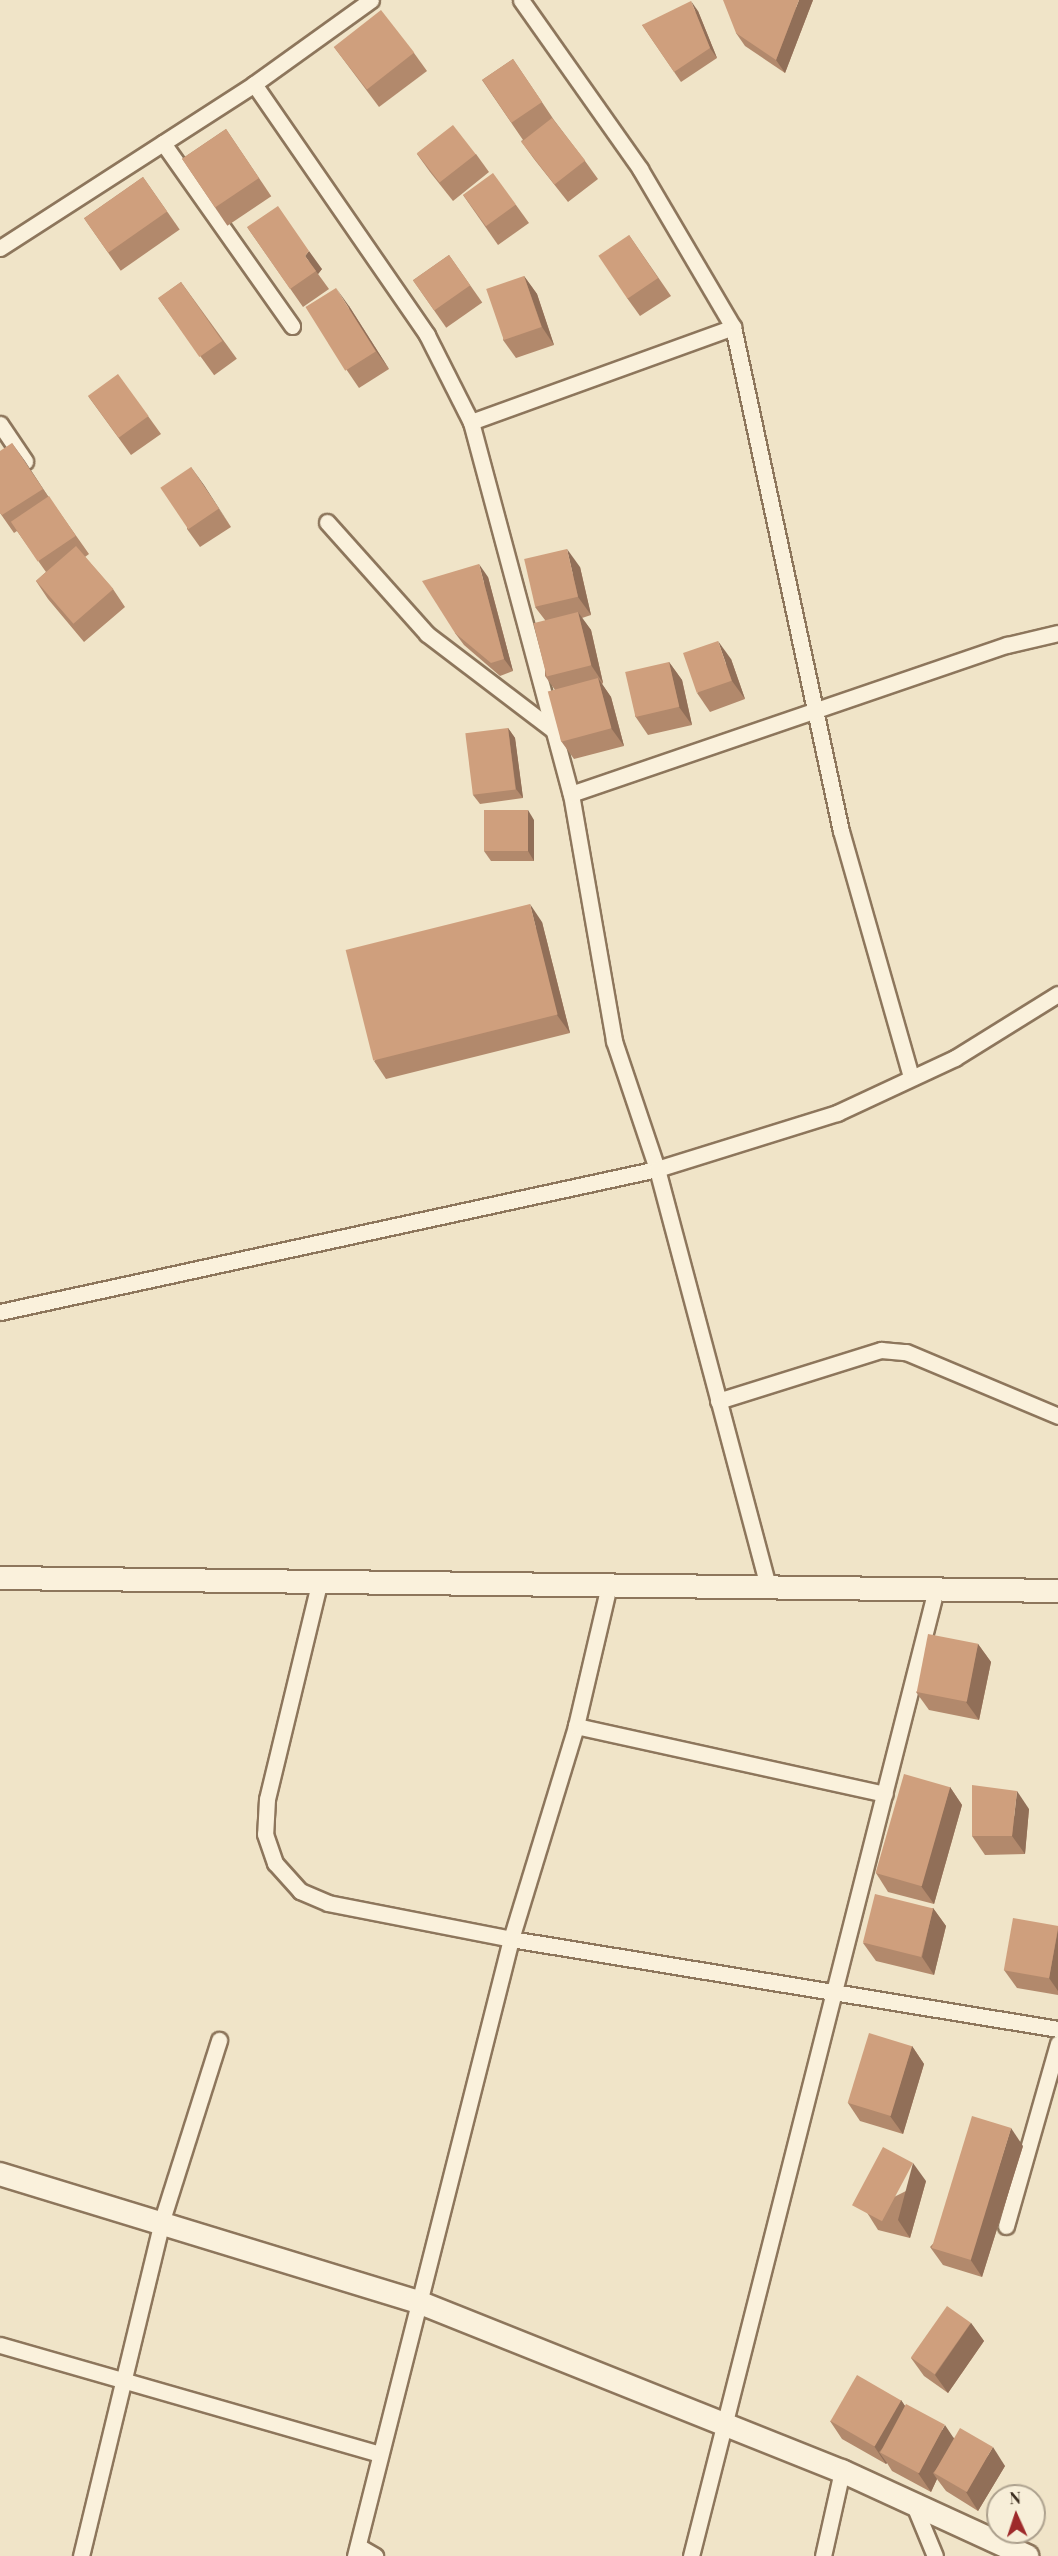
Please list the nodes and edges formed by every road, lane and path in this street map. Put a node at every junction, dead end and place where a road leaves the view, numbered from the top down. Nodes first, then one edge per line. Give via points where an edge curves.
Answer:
1 (371, 0) edge
2 (521, 0) edge
3 (254, 84) junction
4 (163, 143) junction
5 (2, 242) edge
6 (292, 326) dead end
7 (733, 327) junction
8 (471, 422) junction
9 (0, 424) edge
10 (25, 461) edge
11 (327, 522) dead end
12 (1058, 633) edge
13 (814, 713) junction
14 (553, 730) junction
15 (571, 795) junction
16 (1058, 994) edge
17 (911, 1077) junction
18 (657, 1169) junction
19 (0, 1312) edge
20 (718, 1401) junction
21 (1058, 1416) edge
22 (0, 1578) edge
23 (320, 1580) junction
24 (609, 1585) junction
25 (768, 1585) junction
26 (936, 1589) junction
27 (1058, 1591) edge
28 (576, 1726) junction
29 (885, 1794) junction
30 (511, 1939) junction
31 (830, 1988) junction
32 (1058, 2029) edge
33 (219, 2040) dead end
34 (1058, 2043) edge
35 (0, 2174) edge
36 (162, 2220) junction
37 (1006, 2226) dead end
38 (416, 2301) junction
39 (0, 2345) edge
40 (121, 2383) junction
41 (727, 2424) junction
42 (380, 2454) junction
43 (842, 2471) junction
44 (913, 2503) junction
45 (356, 2551) edge
46 (81, 2556) edge
47 (375, 2556) edge
48 (691, 2556) edge
49 (823, 2556) edge
50 (935, 2556) edge
51 (1027, 2556) edge

1 - 3 street
2 - 7 street via 640,169
3 - 4 street
3 - 8 street via 427,335
4 - 5 street
4 - 6 street
7 - 8 street
7 - 13 street
8 - 14 street
9 - 10 street
11 - 14 street via 427,634
12 - 13 street via 1007,645
13 - 15 street
13 - 17 street via 890,1013
14 - 15 street
15 - 18 street via 603,996
16 - 17 street via 984,1041
17 - 18 street via 837,1113
18 - 19 street
18 - 20 street
20 - 21 street via 881,1350 906,1352
20 - 25 street
22 - 23 main road
23 - 24 main road
23 - 30 street via 267,1799 265,1834 275,1863 300,1890 328,1903
24 - 25 main road
24 - 28 street
25 - 26 main road
26 - 27 main road
26 - 29 street
28 - 29 street
28 - 30 street
29 - 31 street
30 - 31 street
30 - 38 street
31 - 32 street
31 - 41 street
33 - 36 street
34 - 37 street
35 - 36 main road
36 - 38 main road
36 - 40 street
38 - 41 main road
38 - 42 street
39 - 40 street
40 - 42 street
40 - 46 street
41 - 43 main road
41 - 48 street
42 - 45 street
43 - 44 main road
43 - 49 street
44 - 50 street
44 - 51 main road
45 - 47 street

